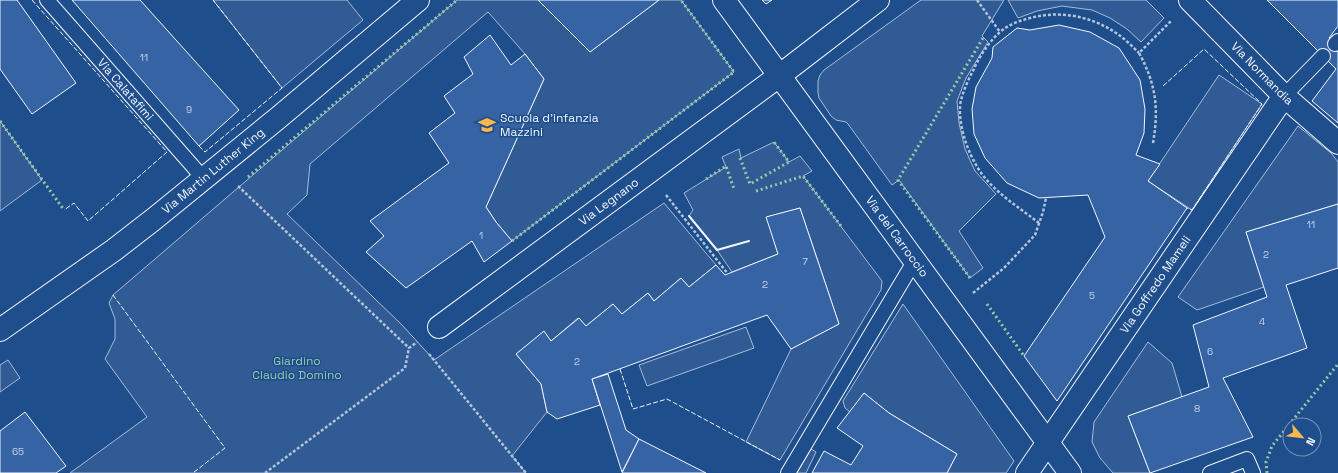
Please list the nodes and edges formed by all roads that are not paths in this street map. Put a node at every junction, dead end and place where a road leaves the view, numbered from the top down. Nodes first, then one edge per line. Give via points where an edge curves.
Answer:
1 (47, 0) edge
2 (418, 0) edge
3 (724, 0) edge
4 (878, 0) edge
5 (1190, 0) edge
6 (1323, 56) dead end
7 (779, 76) junction
8 (1284, 96) junction
9 (1338, 143) edge
10 (204, 179) junction
11 (915, 260) junction
12 (439, 327) dead end
13 (0, 330) edge
14 (1048, 442) junction
15 (788, 473) edge
16 (1028, 473) edge
17 (1070, 473) edge
18 (1210, 473) edge
19 (1253, 473) edge

1 - 10 lane, Via Calatafimi
2 - 10 street, Via Martin Luther King
3 - 7 street, Via del Carroccio
4 - 7 street, Via Legnano
5 - 8 street, Via Normandia
6 - 8 lane
7 - 11 street, Via del Carroccio
7 - 12 street, Via Legnano
8 - 9 street, Via Normandia
8 - 14 street, Via Goffredo Mameli
10 - 13 street, Via Martin Luther King via 114,250
11 - 14 street, Via del Carroccio
11 - 15 lane
14 - 16 street, Via Goffredo Mameli
14 - 17 street, Via del Carroccio
18 - 19 lane via 1247,460

